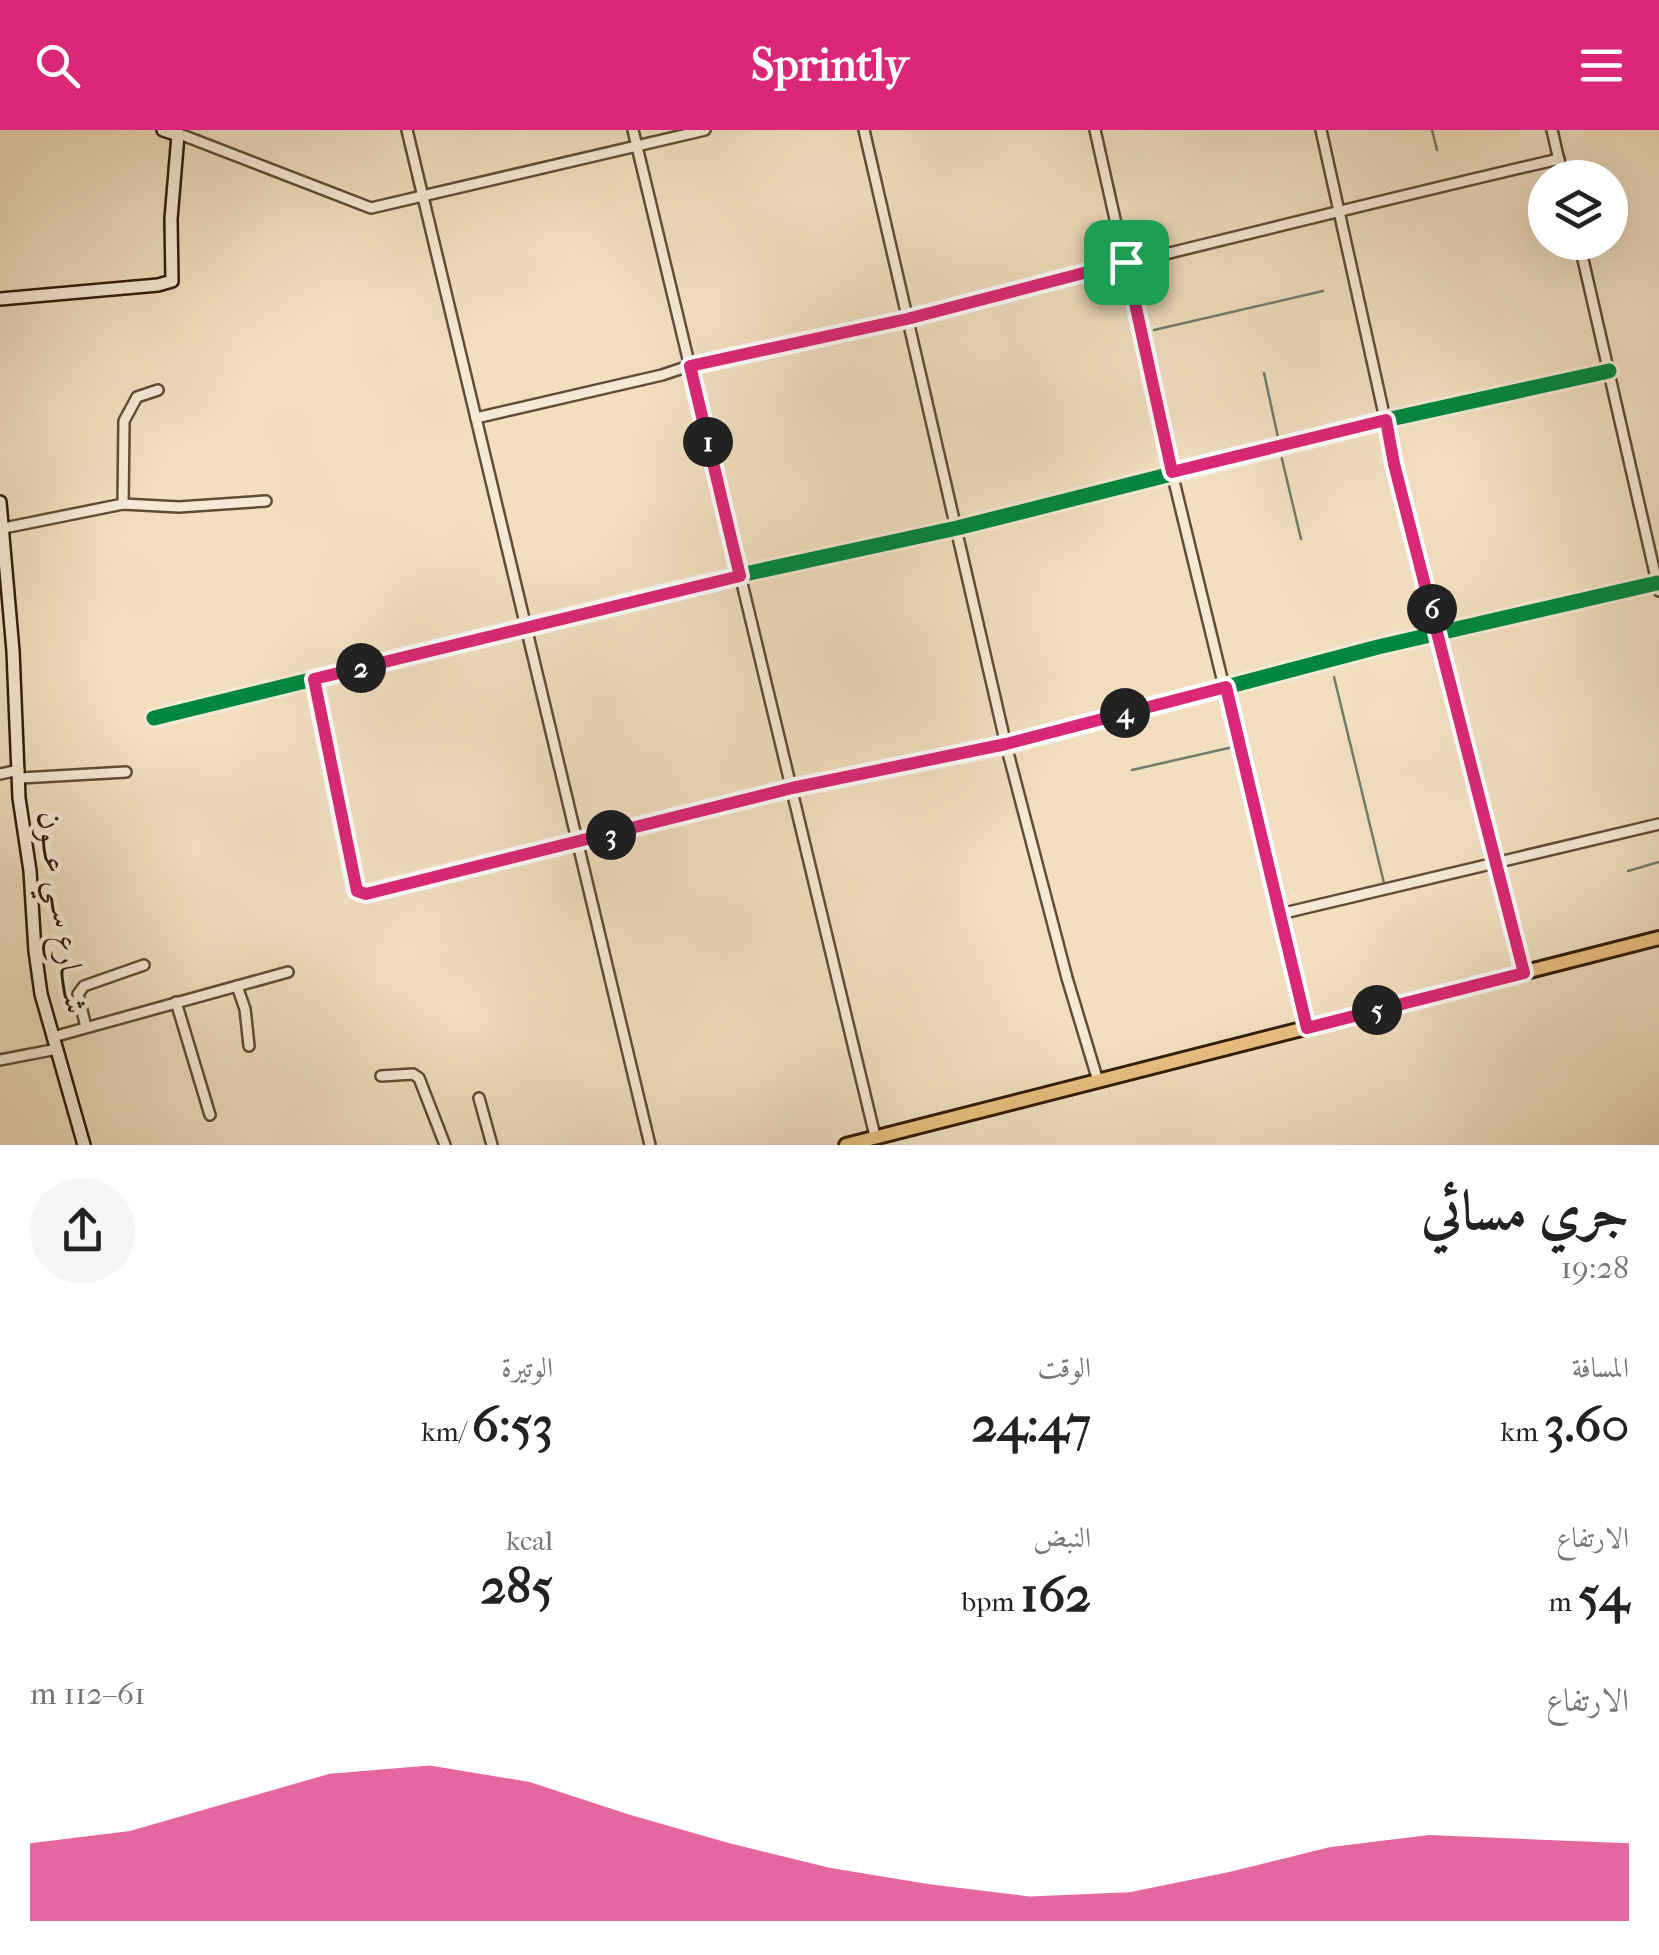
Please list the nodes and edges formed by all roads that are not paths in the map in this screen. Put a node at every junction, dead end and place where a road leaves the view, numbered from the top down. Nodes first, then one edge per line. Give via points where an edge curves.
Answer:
1 (163, 130) edge
2 (407, 130) edge
3 (633, 130) edge
4 (705, 130) edge
5 (864, 130) edge
6 (1095, 130) edge
7 (1321, 130) edge
8 (1552, 130) edge
9 (177, 133) edge
10 (636, 146) junction
11 (1559, 159) joint
12 (424, 197) junction
13 (1341, 212) junction
14 (1582, 260) edge
15 (1126, 262) junction
16 (0, 298) edge
17 (907, 319) junction
18 (690, 366) junction
19 (1608, 371) junction
20 (158, 390) dead end
21 (476, 418) junction
22 (1386, 420) junction
23 (1172, 472) junction
24 (266, 501) dead end
25 (0, 502) edge
26 (122, 504) junction
27 (957, 528) junction
28 (3, 535) edge
29 (740, 576) junction
30 (1658, 587) edge
31 (525, 628) junction
32 (1438, 634) junction
33 (314, 679) junction
34 (1226, 687) junction
35 (154, 718) dead end
36 (1006, 744) junction
37 (126, 772) dead end
38 (0, 774) edge
39 (20, 774) junction
40 (792, 788) junction
41 (1659, 824) edge
42 (578, 843) junction
43 (1495, 861) junction
44 (1280, 914) junction
45 (1659, 938) edge
46 (144, 964) dead end
47 (288, 972) dead end
48 (1524, 973) junction
49 (237, 986) junction
50 (176, 1002) junction
51 (86, 1027) junction
52 (1307, 1028) junction
53 (55, 1043) junction
54 (249, 1046) dead end
55 (0, 1060) edge
56 (381, 1076) dead end
57 (1098, 1081) junction
58 (478, 1098) dead end
59 (210, 1115) dead end
60 (875, 1136) junction
61 (84, 1145) edge
62 (444, 1145) edge
63 (492, 1145) edge
64 (650, 1145) edge
65 (846, 1145) edge

1 - 9 street
2 - 12 street
3 - 10 street
4 - 10 street
5 - 17 street
6 - 15 street
7 - 13 street
8 - 11 street
9 - 12 street via 363,207
9 - 16 street via 172,281
10 - 12 street
10 - 18 street
11 - 13 street
12 - 21 street
13 - 15 street
13 - 22 street
14 - 19 street
15 - 17 street
15 - 23 street
17 - 18 street
17 - 27 street
18 - 21 street
18 - 29 street
19 - 22 street
19 - 30 street
20 - 26 street via 137,397 124,421
21 - 31 street
22 - 23 street
22 - 32 street
23 - 27 street
23 - 34 street
24 - 26 street
25 - 28 street, شــــارع ســي عـــون
26 - 28 street
27 - 29 street
27 - 36 street
28 - 39 street, شــــارع ســي عـــون
29 - 31 street
29 - 40 street
30 - 32 street
31 - 33 street
31 - 42 street
32 - 34 street
32 - 43 street
33 - 35 street
33 - 42 street via 357,891
34 - 36 street
34 - 44 street
36 - 40 street
36 - 57 street
37 - 39 street
38 - 39 street
39 - 53 street, شــــارع ســي عـــون via 35,951
40 - 42 street
40 - 60 street
41 - 43 street
42 - 64 street
43 - 44 street
43 - 48 street
44 - 52 street
45 - 48 main road
46 - 51 street via 84,986 78,994
47 - 49 street
48 - 52 main road
49 - 50 street
49 - 54 street
50 - 51 street
50 - 59 street
51 - 53 street
52 - 57 main road
53 - 55 street
53 - 61 street, شــــارع ســي عـــون
56 - 62 street via 419,1078
57 - 60 main road
58 - 63 street
60 - 65 main road

